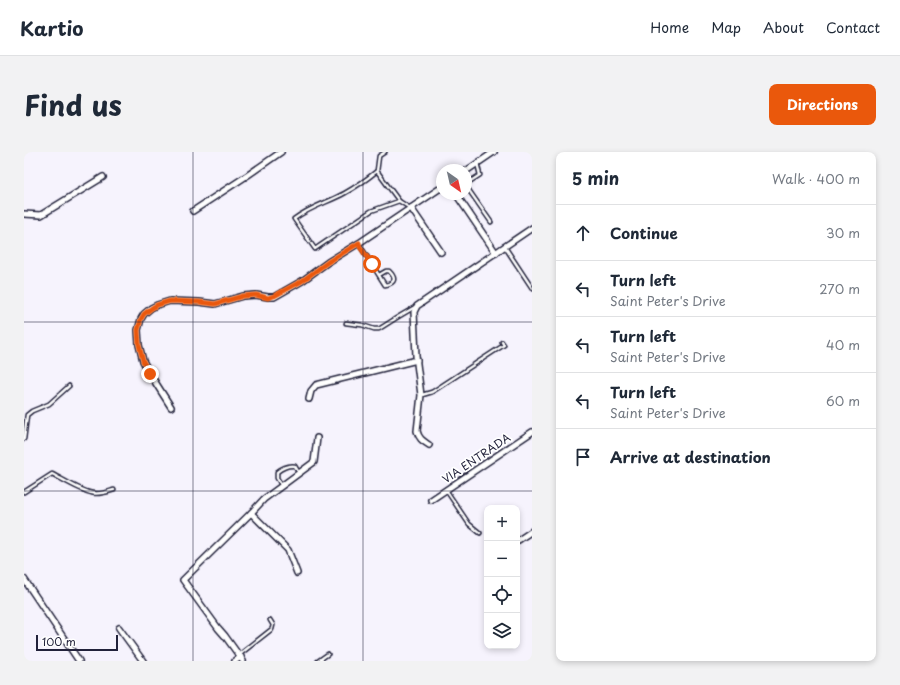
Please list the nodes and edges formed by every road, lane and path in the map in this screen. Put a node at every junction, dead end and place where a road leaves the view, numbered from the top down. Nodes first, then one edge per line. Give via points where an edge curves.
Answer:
1 (281, 152) edge
2 (385, 152) edge
3 (494, 152) edge
4 (477, 163) junction
5 (472, 167) edge
6 (377, 171) junction
7 (104, 178) dead end
8 (472, 181) edge
9 (436, 191) edge
10 (472, 194) edge
11 (460, 200) edge
12 (399, 201) junction
13 (411, 208) junction
14 (193, 211) dead end
15 (24, 214) edge
16 (491, 222) dead end
17 (532, 228) edge
18 (359, 243) junction
19 (504, 247) junction
20 (441, 252) dead end
21 (496, 252) junction
22 (379, 275) junction
23 (532, 288) edge
24 (417, 306) junction
25 (346, 323) dead end
26 (502, 342) dead end
27 (417, 360) junction
28 (69, 386) dead end
29 (421, 395) junction
30 (309, 399) dead end
31 (171, 407) dead end
32 (532, 432) edge
33 (317, 438) dead end
34 (24, 440) edge
35 (429, 445) dead end
36 (299, 473) junction
37 (282, 486) junction
38 (114, 490) dead end
39 (446, 490) junction
40 (24, 492) edge
41 (431, 500) dead end
42 (251, 513) junction
43 (532, 531) edge
44 (480, 533) dead end
45 (520, 539) edge
46 (297, 573) dead end
47 (24, 579) edge
48 (270, 620) dead end
49 (119, 628) dead end
50 (328, 654) dead end
51 (241, 658) edge
52 (80, 661) edge
53 (143, 661) edge
54 (235, 661) edge
55 (318, 661) edge

1 - 14 street
2 - 6 lane via 379,156
3 - 4 street
4 - 5 street
4 - 8 lane via 480,175
6 - 12 lane
6 - 12 lane via 345,193 294,219 315,249 371,211
7 - 15 street via 40,214
9 - 13 street
10 - 16 lane
11 - 21 street
12 - 13 lane
13 - 18 street
13 - 20 street
17 - 19 street
18 - 22 lane
18 - 31 street via 302,281 268,298 256,295 243,296 215,304 170,301 157,305 144,314 138,330 143,361
19 - 21 street
19 - 23 lane
21 - 24 street
22 - 22 lane via 385,285 394,278 389,271
24 - 25 lane via 379,329
24 - 27 street via 414,312
26 - 29 lane via 504,345 432,392
27 - 29 street
27 - 30 street via 316,386 311,390
28 - 34 lane via 49,404 32,410 27,416
29 - 35 street via 418,431 421,440
32 - 39 street, VIA ENTRADA
33 - 36 street via 314,462
36 - 37 street
36 - 37 lane via 295,466 282,468 277,472 277,478
37 - 42 street via 264,499
38 - 40 lane via 92,494 52,474
39 - 41 street, VIA ENTRADA
39 - 44 lane via 469,524
42 - 46 street via 288,550
42 - 51 street via 183,580
43 - 45 street
47 - 52 street
48 - 51 lane via 272,629
49 - 53 street
50 - 55 lane
51 - 54 street

